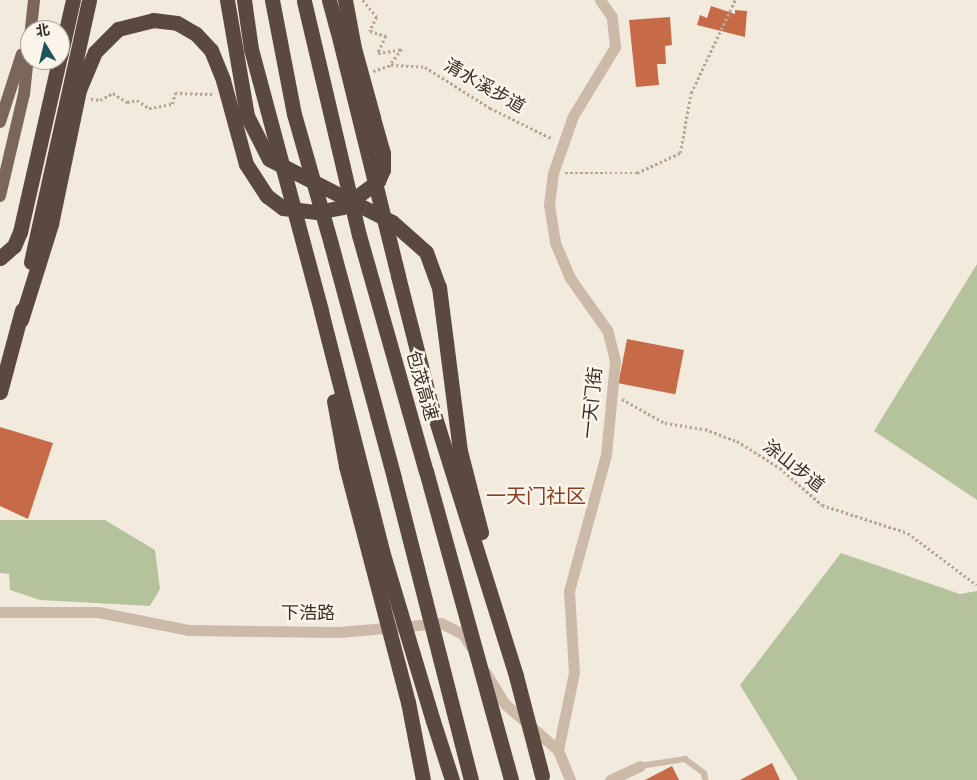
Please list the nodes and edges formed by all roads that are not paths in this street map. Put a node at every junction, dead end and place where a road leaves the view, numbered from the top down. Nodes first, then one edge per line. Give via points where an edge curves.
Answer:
1 (34, 0) edge
2 (74, 0) edge
3 (88, 0) edge
4 (227, 0) edge
5 (244, 0) edge
6 (272, 0) edge
7 (329, 0) edge
8 (345, 0) edge
9 (600, 0) edge
10 (303, 1) edge
11 (30, 20) edge
12 (69, 20) edge
13 (20, 62) edge
14 (25, 70) edge
15 (57, 70) edge
16 (0, 122) edge
17 (0, 196) edge
18 (0, 258) edge
19 (21, 320) junction
20 (0, 392) edge
21 (454, 455) junction
22 (353, 464) junction
23 (0, 612) edge
24 (558, 750) junction
25 (640, 766) joint
26 (423, 780) edge
27 (452, 780) edge
28 (471, 780) edge
29 (512, 780) edge
30 (542, 780) edge
31 (570, 780) edge
32 (610, 780) edge
33 (706, 780) edge

1 - 11 main road
2 - 12 highway
3 - 19 highway, bridge via 38,221
4 - 21 highway, bridge via 247,116 269,159 392,222 426,252 439,287
5 - 22 highway, bridge via 251,49 322,316
6 - 28 highway, bridge via 294,114 394,478
7 - 21 highway, bridge via 398,276
8 - 19 highway, bridge via 354,48 381,140 383,170 378,181 343,207 296,213 267,196 246,164 223,80 211,50 196,34 177,23 153,20 118,30 95,52 79,90 51,224
9 - 24 street, 一天门街 via 614,26 613,53 573,116 561,144 549,205 555,242 570,278 608,330 616,360 606,455 569,591 574,673
10 - 29 highway, 包茂高速, bridge via 359,235
13 - 16 main road
14 - 17 main road via 24,94
15 - 18 highway, bridge via 20,232 14,246
19 - 20 highway, bridge
21 - 30 highway, bridge via 495,583 505,638
22 - 26 highway, bridge via 416,733
22 - 27 highway, bridge
23 - 24 street, 下浩路 via 98,612 189,630 339,632 441,623 463,634 504,704
24 - 31 street
25 - 32 street
25 - 33 lane via 685,759 704,773

